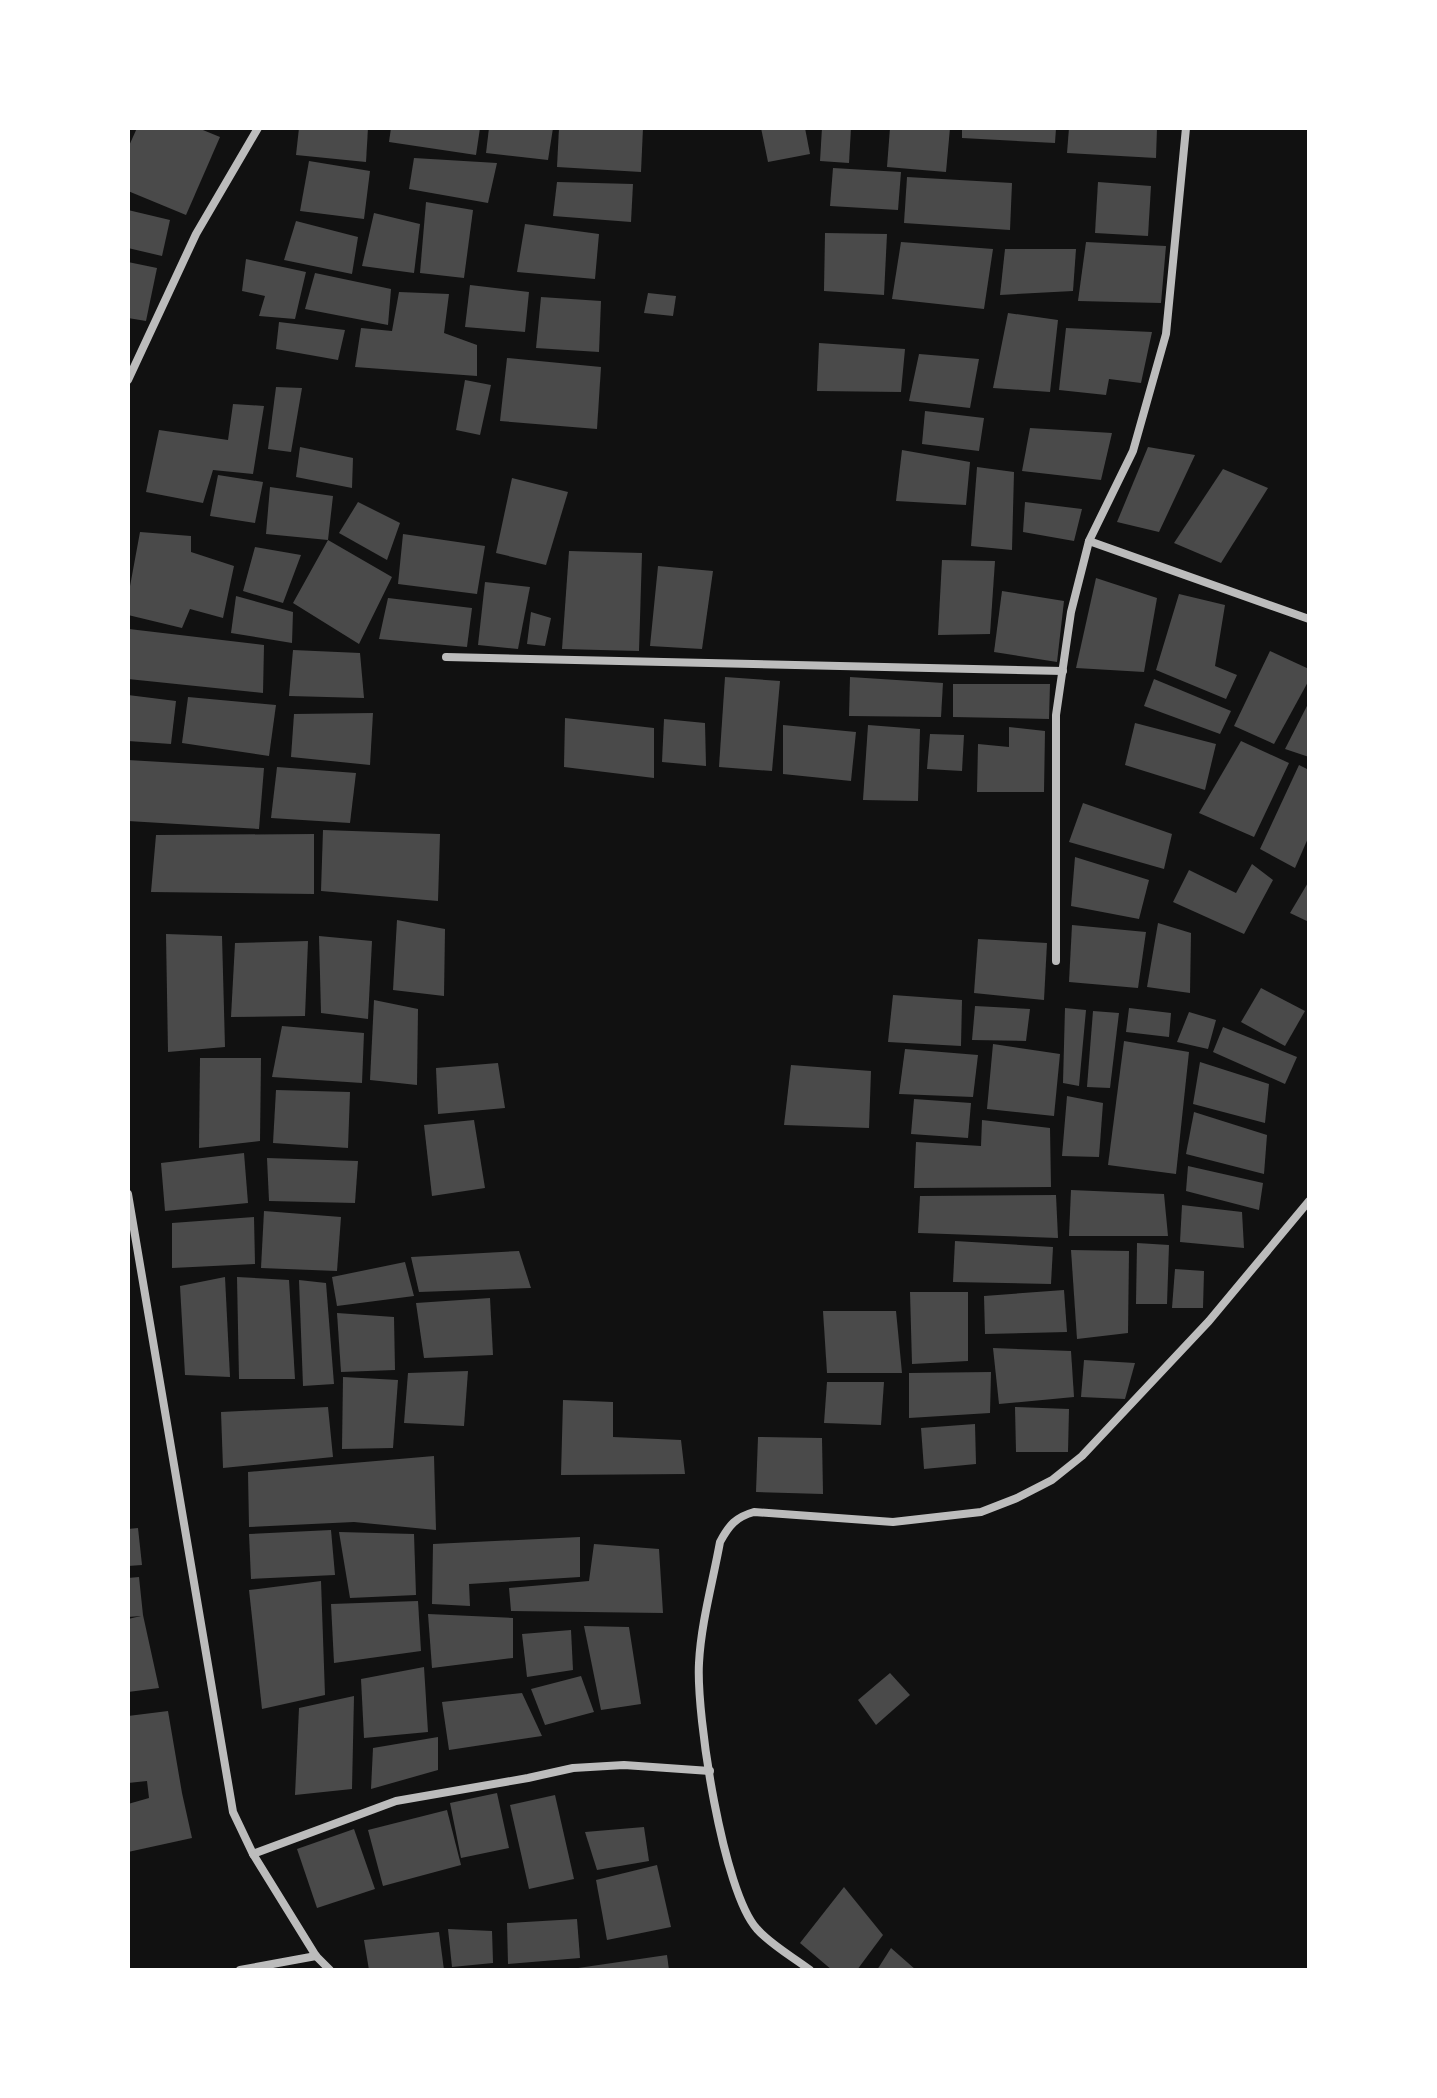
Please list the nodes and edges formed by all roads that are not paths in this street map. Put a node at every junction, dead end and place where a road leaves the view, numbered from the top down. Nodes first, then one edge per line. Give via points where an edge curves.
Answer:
1 (258, 128) edge
2 (1186, 128) edge
3 (128, 380) edge
4 (1089, 541) junction
5 (1309, 619) edge
6 (446, 657) dead end
7 (1063, 671) junction
8 (1056, 961) dead end
9 (128, 1194) edge
10 (1309, 1201) edge
11 (710, 1771) junction
12 (253, 1854) junction
13 (316, 1956) junction
14 (240, 1970) edge
15 (330, 1970) edge
16 (810, 1970) edge

1 - 3 street via 196,234
2 - 4 street via 1166,334 1133,451
4 - 5 street
4 - 7 street
6 - 7 street
7 - 8 street via 1056,715
9 - 12 street via 233,1812
10 - 11 street via 1209,1321 1082,1456 1052,1480 981,1512 893,1522 767,1512 739,1516 720,1542 699,1662
11 - 12 street via 624,1765 573,1768 396,1801
11 - 16 street via 739,1901 757,1929
12 - 13 street
13 - 14 street
13 - 15 street

